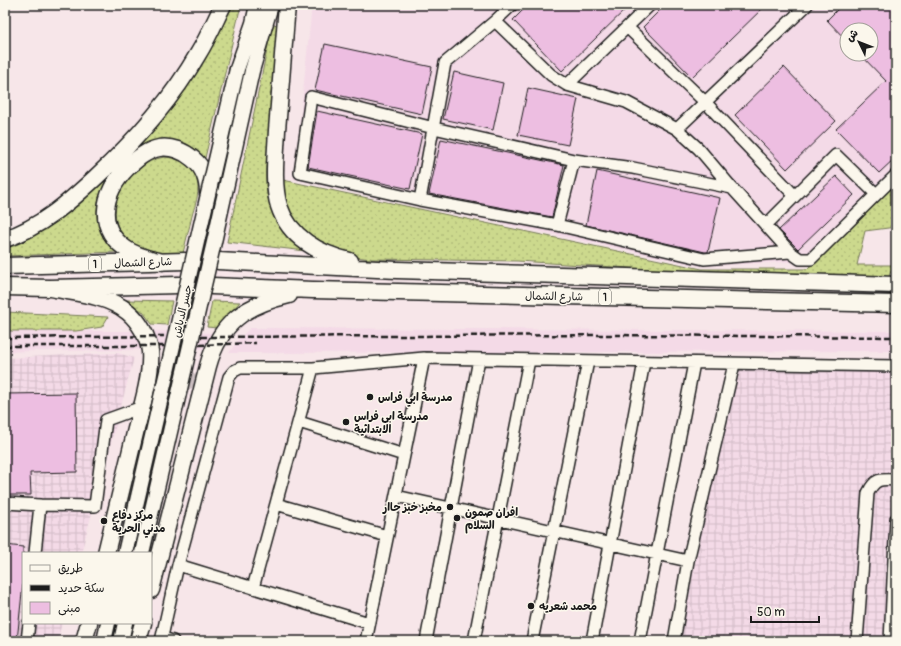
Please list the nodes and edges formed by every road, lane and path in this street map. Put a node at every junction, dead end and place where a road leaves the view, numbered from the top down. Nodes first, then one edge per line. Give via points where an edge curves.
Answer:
1 (223, 5) edge
2 (257, 5) edge
3 (271, 5) edge
4 (287, 5) edge
5 (512, 5) edge
6 (650, 5) edge
7 (807, 5) edge
8 (495, 21) junction
9 (627, 26) junction
10 (567, 85) junction
11 (705, 102) junction
12 (434, 128) junction
13 (677, 129) junction
14 (574, 160) junction
15 (896, 175) edge
16 (732, 188) junction
17 (208, 194) junction
18 (876, 194) junction
19 (795, 196) junction
20 (420, 200) junction
21 (557, 225) junction
22 (766, 225) junction
23 (5, 239) edge
24 (790, 252) junction
25 (185, 261) dead end
26 (218, 261) dead end
27 (163, 262) junction
28 (5, 266) edge
29 (397, 270) junction
30 (896, 285) edge
31 (179, 286) dead end
32 (212, 286) dead end
33 (5, 287) edge
34 (50, 288) junction
35 (313, 290) junction
36 (896, 304) edge
37 (424, 358) junction
38 (479, 359) junction
39 (529, 360) junction
40 (588, 361) junction
41 (644, 362) junction
42 (694, 363) junction
43 (734, 364) junction
44 (896, 366) edge
45 (313, 368) junction
46 (142, 407) junction
47 (298, 422) junction
48 (404, 456) junction
49 (896, 480) edge
50 (396, 496) junction
51 (5, 503) edge
52 (276, 504) junction
53 (40, 505) junction
54 (450, 508) junction
55 (498, 519) junction
56 (896, 519) edge
57 (554, 531) junction
58 (387, 536) junction
59 (610, 544) junction
60 (35, 552) edge
61 (106, 552) edge
62 (125, 552) edge
63 (142, 552) edge
64 (658, 554) junction
65 (688, 561) junction
66 (178, 565) junction
67 (152, 586) edge
68 (253, 588) junction
69 (894, 598) edge
70 (369, 623) junction
71 (29, 624) edge
72 (89, 624) edge
73 (108, 624) edge
74 (125, 624) edge
75 (143, 624) edge
76 (161, 639) edge
77 (27, 641) edge
78 (84, 641) edge
79 (104, 641) edge
80 (121, 641) edge
81 (138, 641) edge
82 (173, 641) edge
83 (366, 641) edge
84 (426, 641) edge
85 (474, 641) edge
86 (532, 641) edge
87 (592, 641) edge
88 (640, 641) edge
89 (674, 641) edge
90 (857, 641) edge
91 (890, 641) edge

1 - 23 highway via 182,80 143,131 61,209 46,220
2 - 17 main road, جسر الدباش, bridge via 237,69
3 - 63 main road, جسر الدباش, bridge via 252,71
4 - 29 highway via 275,161 276,196 279,206 301,239 318,250 336,258
5 - 8 street
6 - 9 street
7 - 11 street
8 - 10 street via 551,76
8 - 12 street via 445,63
9 - 10 street
9 - 11 street
10 - 13 street via 626,102
11 - 13 street
11 - 19 street
12 - 14 street
12 - 20 street
12 - 20 street via 311,98 300,173
13 - 16 street
14 - 16 street via 633,168
14 - 21 street
15 - 18 street
16 - 22 street
17 - 27 highway via 205,174 196,161 180,150 159,148 135,161 113,185 106,201 106,219 113,236 124,247 142,257
17 - 62 main road, جسر الدباش, bridge
18 - 19 street via 836,155
18 - 24 street via 811,259 800,259
19 - 22 street
20 - 21 street
21 - 24 street via 704,259
22 - 24 street
25 - 27 highway, شارع الشمال / 1
26 - 29 highway, شارع الشمال / 1
27 - 28 highway, شارع الشمال / 1
29 - 30 highway, شارع الشمال / 1
31 - 34 highway, 1
32 - 35 highway, شارع الشمال / 1
33 - 34 highway, 1
34 - 46 highway via 113,302 136,320 146,336 150,350 149,372
35 - 36 highway, شارع الشمال / 1
35 - 67 highway via 256,305 236,318 220,336 208,366
37 - 38 street
37 - 45 street
37 - 48 street
38 - 39 street
38 - 54 street
39 - 40 street
39 - 55 street
40 - 41 street
40 - 57 street
41 - 42 street
41 - 59 street
42 - 43 street
42 - 64 street
43 - 44 street
43 - 65 street
45 - 47 street
45 - 66 street via 240,368 229,377
46 - 53 street via 106,420 95,506
46 - 61 highway
47 - 48 street
47 - 52 street
48 - 50 street
49 - 90 street via 880,479 874,483 868,494
50 - 54 street
50 - 58 street
51 - 53 street
52 - 58 street
52 - 68 street
53 - 60 street
54 - 55 street
54 - 84 street
55 - 57 street
55 - 85 street
56 - 69 street
57 - 59 street
57 - 86 street
58 - 70 street
59 - 64 street
59 - 87 street
64 - 65 street
64 - 88 street
65 - 89 street
66 - 68 street
66 - 76 street
68 - 70 street
69 - 91 street
70 - 83 street
71 - 77 street
72 - 78 highway
73 - 79 main road
74 - 80 main road
75 - 81 highway
76 - 82 street

